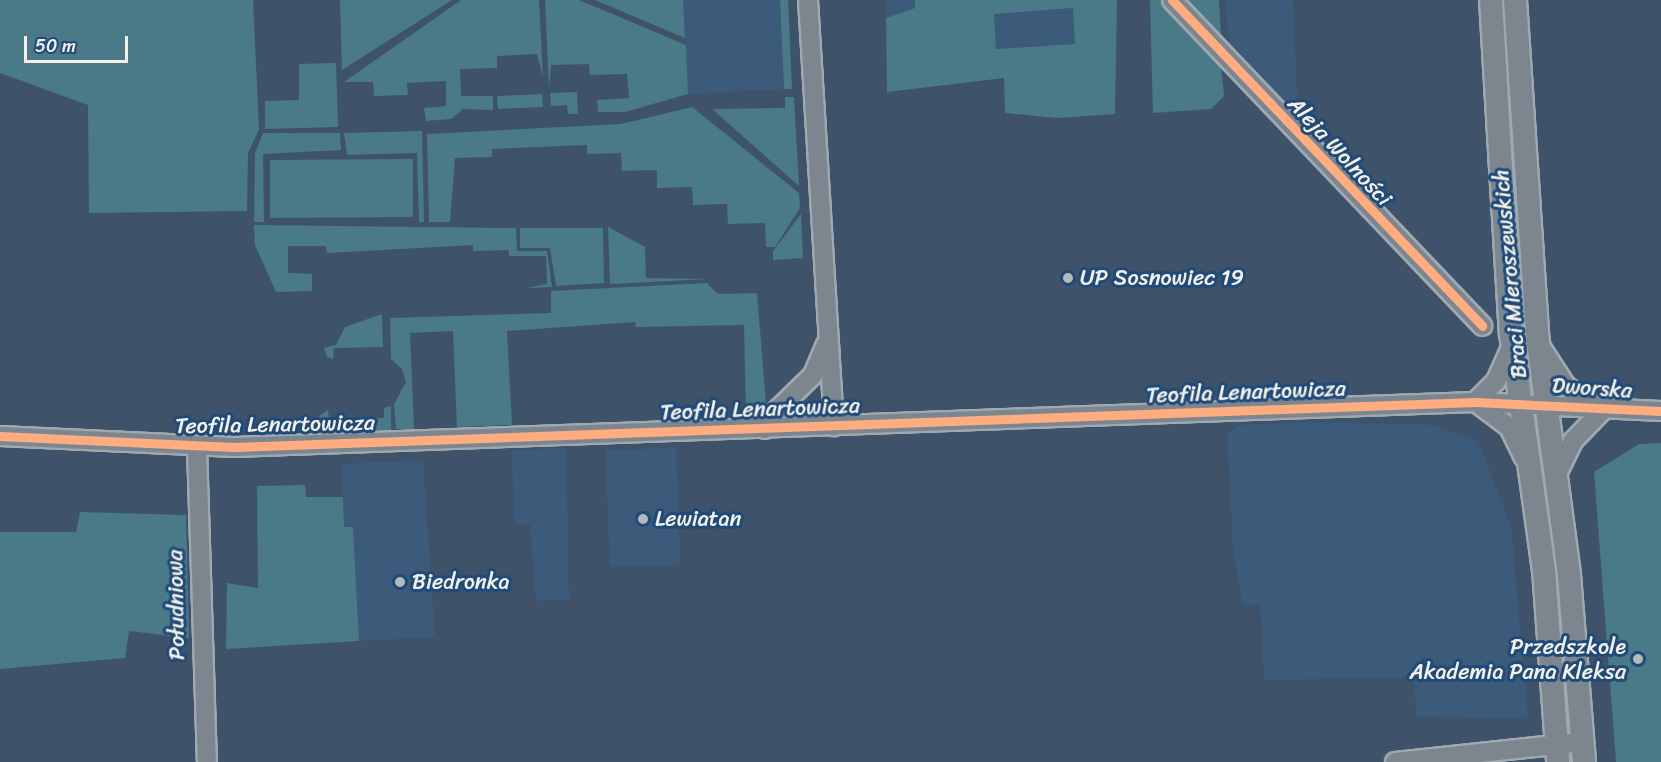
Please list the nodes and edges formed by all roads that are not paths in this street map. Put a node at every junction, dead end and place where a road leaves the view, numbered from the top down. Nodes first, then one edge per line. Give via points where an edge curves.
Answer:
1 (808, 0) edge
2 (1172, 0) edge
3 (1491, 0) edge
4 (1515, 0) edge
5 (1482, 327) dead end
6 (828, 331) junction
7 (1538, 342) junction
8 (1512, 345) junction
9 (1475, 402) junction
10 (1521, 402) junction
11 (1547, 405) junction
12 (1602, 411) junction
13 (1661, 411) edge
14 (834, 426) junction
15 (765, 429) junction
16 (0, 436) edge
17 (197, 447) junction
18 (1557, 474) junction
19 (1533, 477) junction
20 (1583, 752) edge
21 (1558, 753) edge
22 (207, 762) edge
23 (1395, 762) edge

1 - 6 street
2 - 5 street, Aleja Wolności
3 - 8 main road, Braci Mieroszewskich
4 - 7 main road, Braci Mieroszewskich
6 - 14 street
6 - 15 street via 817,369
7 - 11 main road, Braci Mieroszewskich
7 - 12 street via 1566,386
8 - 9 street via 1496,381
8 - 10 main road, Braci Mieroszewskich
9 - 10 street, Teofila Lenartowicza
9 - 14 street, Teofila Lenartowicza
9 - 19 street via 1509,427
10 - 11 street, Dworska
10 - 19 main road, Braci Mieroszewskich
11 - 12 street, Dworska
11 - 18 main road, Braci Mieroszewskich
12 - 13 street, Dworska
12 - 18 street via 1573,441
14 - 15 street, Teofila Lenartowicza
15 - 17 street, Teofila Lenartowicza
16 - 17 street, Teofila Lenartowicza
17 - 22 street, Południowa
18 - 20 main road, Braci Mieroszewskich
19 - 21 main road, Braci Mieroszewskich
20 - 21 street
21 - 23 street

